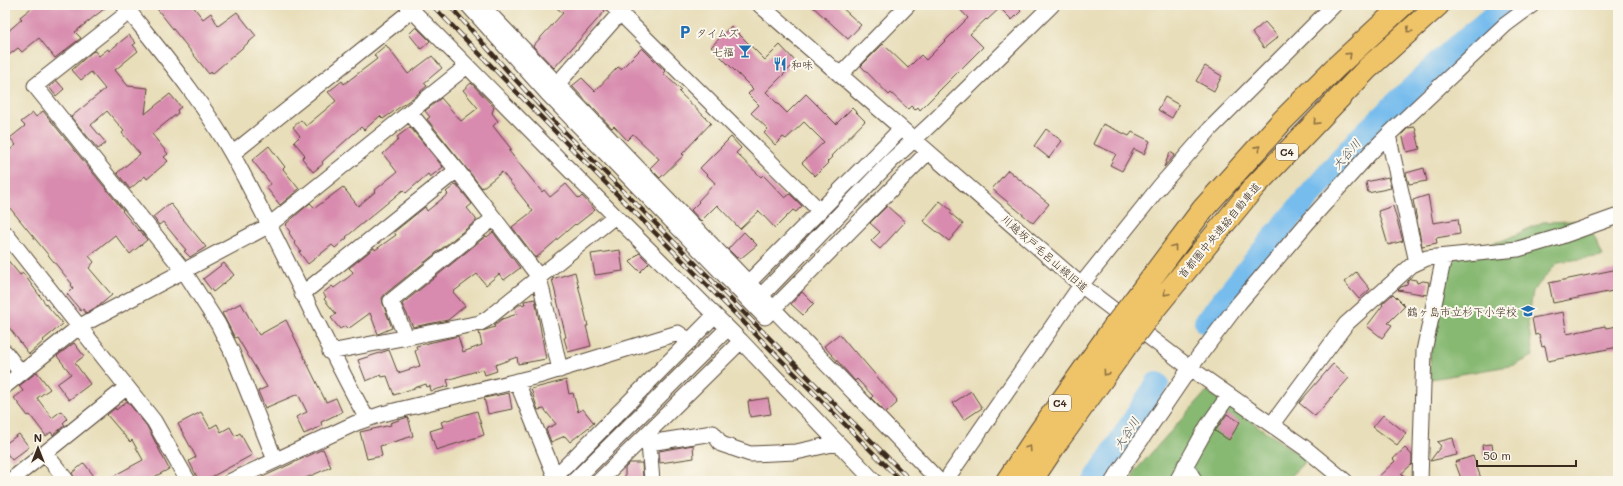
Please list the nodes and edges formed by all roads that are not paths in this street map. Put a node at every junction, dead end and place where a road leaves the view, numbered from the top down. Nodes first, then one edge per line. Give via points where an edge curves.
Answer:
1 (468, 5) edge
2 (482, 5) edge
3 (760, 5) edge
4 (908, 5) edge
5 (1052, 5) edge
6 (1334, 5) edge
7 (1403, 5) edge
8 (1438, 5) edge
9 (1532, 5) edge
10 (410, 8) edge
11 (620, 8) edge
12 (126, 9) edge
13 (467, 66) junction
14 (840, 75) junction
15 (548, 94) junction
16 (410, 113) junction
17 (902, 129) junction
18 (1388, 135) junction
19 (914, 140) junction
20 (928, 152) junction
21 (232, 154) junction
22 (457, 170) junction
23 (820, 211) junction
24 (615, 216) junction
25 (1618, 216) edge
26 (494, 218) junction
27 (268, 226) junction
28 (5, 233) edge
29 (1444, 257) junction
30 (1418, 262) junction
31 (184, 271) junction
32 (539, 277) junction
33 (1081, 285) junction
34 (740, 291) junction
35 (302, 294) junction
36 (757, 300) tunnel mouth
37 (1142, 307) junction
38 (715, 315) junction
39 (80, 326) junction
40 (722, 334) tunnel mouth
41 (1122, 334) junction
42 (406, 337) junction
43 (690, 341) junction
44 (741, 341) junction
45 (5, 352) edge
46 (330, 352) junction
47 (1190, 368) junction
48 (560, 370) junction
49 (21, 373) junction
50 (518, 382) junction
51 (5, 386) edge
52 (127, 387) junction
53 (1229, 395) junction
54 (368, 419) junction
55 (1272, 424) junction
56 (646, 441) junction
57 (838, 443) junction
58 (45, 453) junction
59 (275, 460) junction
60 (1185, 465) junction
61 (556, 479) edge
62 (10, 481) edge
63 (67, 481) edge
64 (188, 481) edge
65 (231, 481) edge
66 (574, 481) edge
67 (599, 481) edge
68 (652, 481) edge
69 (874, 481) edge
70 (939, 481) edge
71 (948, 481) edge
72 (1007, 481) edge
73 (1031, 481) edge
74 (1113, 481) edge
75 (1177, 481) edge
76 (1195, 481) edge
77 (1345, 481) edge
78 (1420, 481) edge

1 - 15 street
2 - 70 street
3 - 14 street, 川越坂戸毛呂山線旧道
4 - 14 street
5 - 19 street
6 - 33 street via 1211,128 1161,185
37 -> 7 highway, 首都圏中央連絡自動車道 / C4 via 1204,208 1282,121
8 -> 37 highway, 首都圏中央連絡自動車道 / C4 via 1368,68
9 - 18 street via 1505,25
10 - 13 street
10 - 21 street
11 - 15 street
11 - 23 street
12 - 21 street via 192,92
12 - 31 street via 36,86
13 - 16 street
13 - 24 street
14 - 17 street, 川越坂戸毛呂山線旧道
15 - 34 street
16 - 22 street
16 - 27 street
17 - 19 street, 川越坂戸毛呂山線旧道
17 - 23 street
18 - 30 street
18 - 47 street via 1308,222 1239,303
19 - 20 street, 川越坂戸毛呂山線旧道
19 - 36 street
20 - 33 street, 川越坂戸毛呂山線旧道
20 - 34 street via 764,317
21 - 27 street
22 - 26 street
22 - 35 street
23 - 34 street
24 - 32 street
24 - 38 street
25 - 29 street via 1518,249
26 - 32 street
26 - 42 street via 391,301
27 - 31 street
27 - 35 street
28 - 39 street
29 - 30 street via 1427,258
29 - 78 street via 1424,351
30 - 55 street via 1346,324
31 - 39 street
31 - 59 street via 218,324 232,352
32 - 42 street via 480,323
32 - 48 street
33 - 47 street, 川越坂戸毛呂山線旧道
33 - 71 street via 950,474
35 - 46 street
37 - 41 highway, 首都圏中央連絡自動車道 / C4, bridge
38 - 43 street
38 - 44 street
39 - 49 street
39 - 52 street
40 - 66 street
72 -> 41 highway, 首都圏中央連絡自動車道 / C4 via 1041,430
41 -> 73 highway, 首都圏中央連絡自動車道 / C4
42 - 46 street
43 - 48 street via 678,333
43 - 61 street
44 - 56 street
44 - 57 street
45 - 49 street
46 - 54 street
47 - 53 street, 川越坂戸毛呂山線旧道
47 - 74 street
48 - 50 street
49 - 51 street
50 - 54 street via 408,407
50 - 61 street
52 - 58 street
52 - 64 street via 154,421
53 - 55 street, 川越坂戸毛呂山線旧道
53 - 60 street
54 - 59 street
55 - 77 street, 川越坂戸毛呂山線旧道
56 - 57 street via 713,433 721,444 750,454 796,452
56 - 67 street
56 - 68 street
57 - 69 street
58 - 62 street
58 - 63 street
59 - 65 street
60 - 75 street
60 - 76 street

